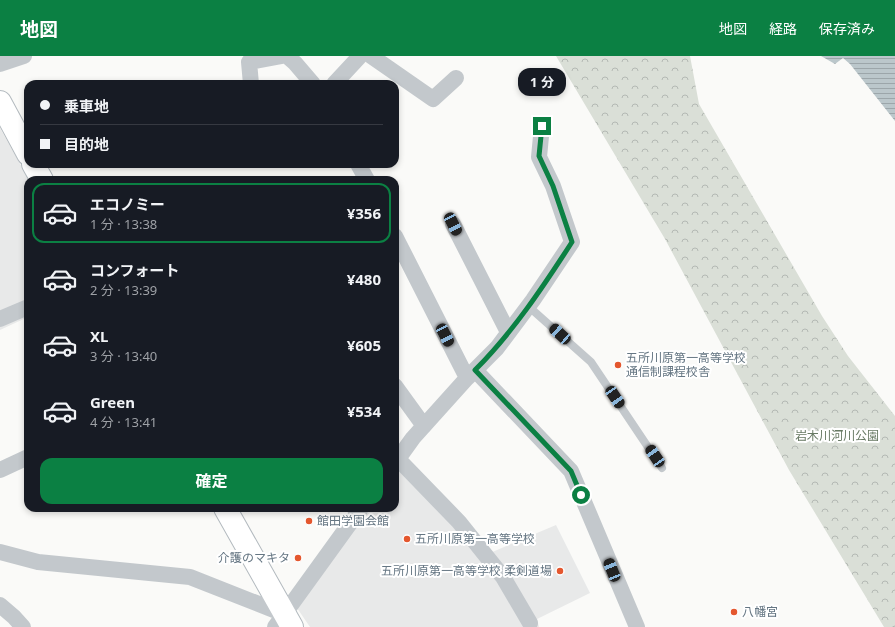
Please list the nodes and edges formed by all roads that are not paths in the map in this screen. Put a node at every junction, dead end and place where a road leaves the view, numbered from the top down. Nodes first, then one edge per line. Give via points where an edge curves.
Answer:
1 (24, 56) edge
2 (282, 56) edge
3 (287, 56) edge
4 (360, 56) edge
5 (371, 56) edge
6 (0, 64) edge
7 (456, 78) dead end
8 (251, 80) edge
9 (310, 80) edge
10 (338, 80) edge
11 (0, 102) edge
12 (542, 126) dead end
13 (24, 144) edge
14 (453, 224) dead end
15 (399, 243) edge
16 (528, 306) junction
17 (24, 308) edge
18 (0, 319) edge
19 (508, 332) junction
20 (471, 374) junction
21 (399, 392) edge
22 (424, 426) junction
23 (399, 457) edge
24 (24, 459) edge
25 (399, 464) edge
26 (662, 468) dead end
27 (0, 470) edge
28 (227, 512) edge
29 (358, 512) edge
30 (0, 552) edge
31 (0, 605) edge
32 (284, 623) edge
33 (530, 623) dead end
34 (24, 627) edge
35 (637, 627) edge

1 - 6 street
2 - 8 street via 249,62
3 - 9 street
4 - 10 street
5 - 7 street via 433,99
11 - 13 street
12 - 16 street via 539,156 553,186 572,242
14 - 19 street
15 - 20 street
16 - 19 street
16 - 26 lane via 591,362
17 - 18 street
19 - 20 street via 497,348
20 - 22 street
20 - 35 street via 571,471
21 - 22 street
22 - 23 street
24 - 27 street
25 - 33 street via 459,522 503,577
28 - 32 street
29 - 32 street
30 - 32 street via 38,562 190,577
31 - 34 street

